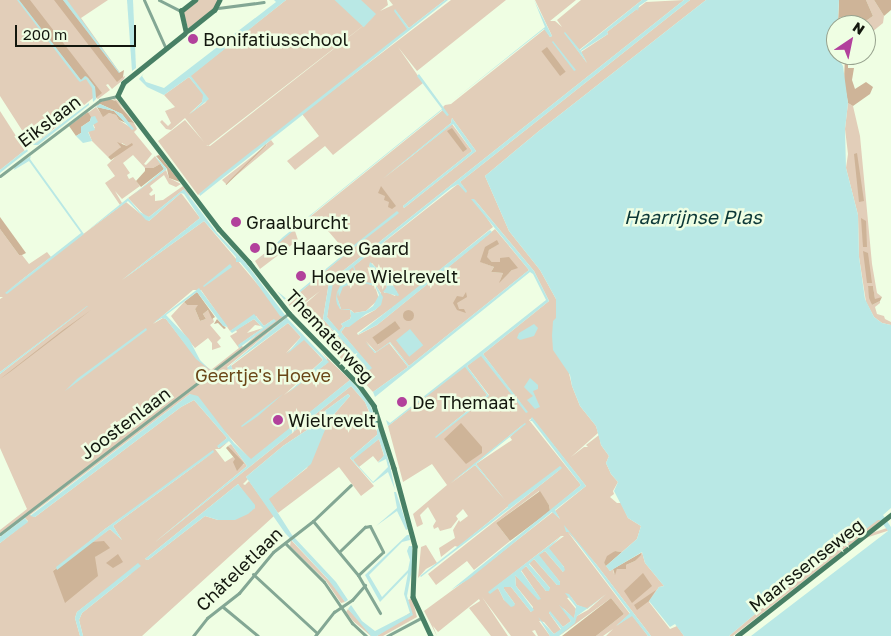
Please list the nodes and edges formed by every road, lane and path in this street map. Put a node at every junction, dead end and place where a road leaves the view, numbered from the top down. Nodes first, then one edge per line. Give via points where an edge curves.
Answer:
1 (144, 0) edge
2 (159, 0) edge
3 (195, 0) edge
4 (220, 0) edge
5 (264, 2) dead end
6 (218, 8) junction
7 (181, 11) junction
8 (186, 33) junction
9 (166, 49) junction
10 (118, 96) junction
11 (0, 176) edge
12 (288, 314) junction
13 (351, 485) dead end
14 (891, 515) edge
15 (313, 522) junction
16 (0, 534) edge
17 (285, 542) junction
18 (340, 551) junction
19 (253, 574) junction
20 (358, 575) junction
21 (365, 585) junction
22 (223, 606) junction
23 (343, 607) junction
24 (380, 613) dead end
25 (421, 618) junction
26 (316, 635) edge
27 (193, 636) edge
28 (258, 636) edge
29 (364, 636) edge
30 (386, 636) edge
31 (431, 636) edge
32 (737, 636) edge

1 - 9 street
2 - 7 street
3 - 7 street
4 - 6 street
5 - 6 street
6 - 8 street
7 - 8 street
8 - 9 street
9 - 10 street via 124,83
10 - 11 street, Eikslaan via 100,100
10 - 12 street, Thematerweg via 208,217 249,262
12 - 16 street, Joostenlaan
12 - 25 street, Thematerweg via 360,385 380,420 415,546 413,597
13 - 15 street, Châteletlaan
14 - 32 street, Maarssenseweg
15 - 17 street, Châteletlaan
15 - 18 street
17 - 19 street, Châteletlaan
17 - 23 street
18 - 20 street
18 - 20 street via 370,526 383,552
19 - 22 street, Châteletlaan via 239,594
19 - 26 street
20 - 21 street
21 - 23 street
21 - 24 street
22 - 27 street, Châteletlaan via 207,618
22 - 28 street
23 - 26 street via 334,612
23 - 29 street
25 - 30 street
25 - 31 street, Thematerweg

